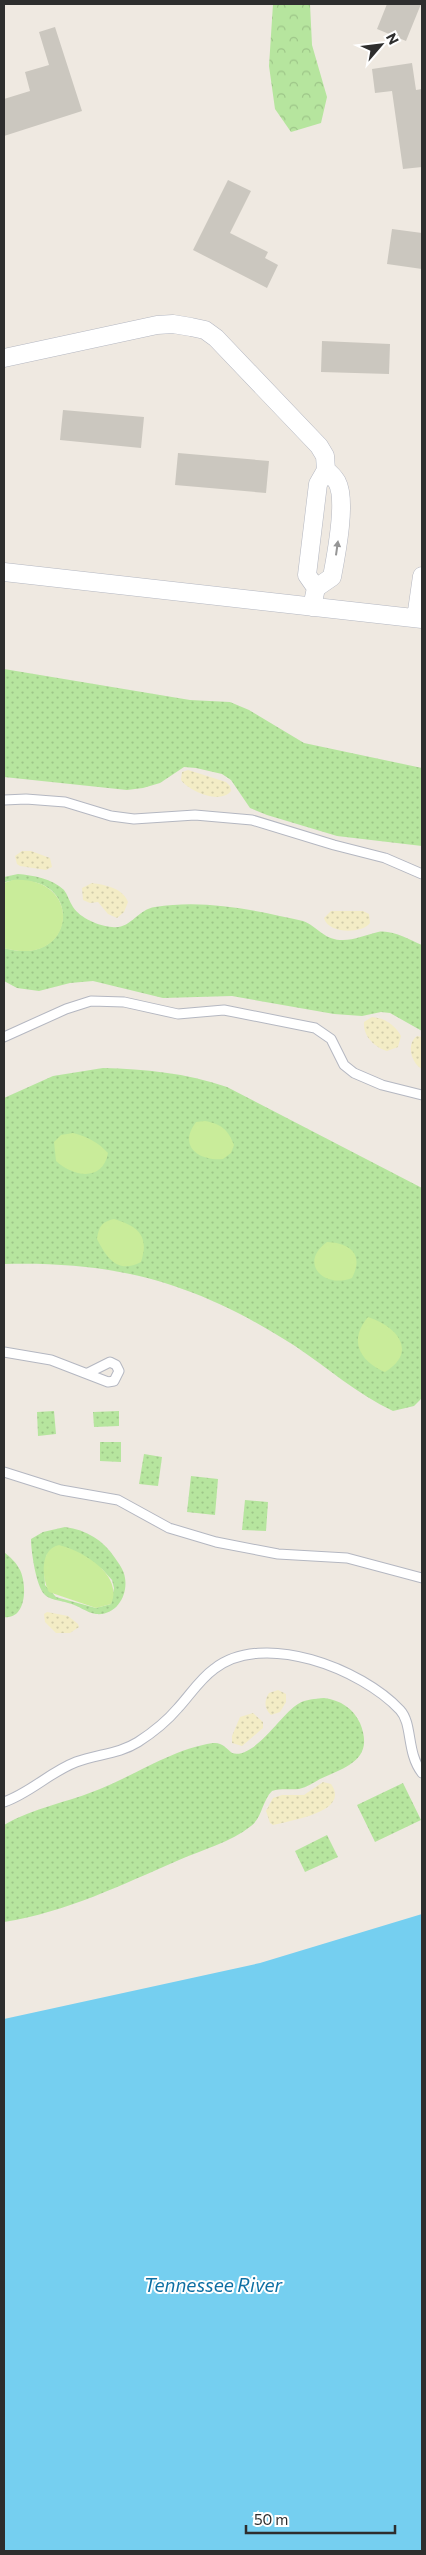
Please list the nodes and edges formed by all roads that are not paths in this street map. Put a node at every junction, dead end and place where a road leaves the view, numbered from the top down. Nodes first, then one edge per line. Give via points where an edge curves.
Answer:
1 (4, 358) edge
2 (326, 470) junction
3 (4, 572) edge
4 (422, 576) edge
5 (316, 588) junction
6 (312, 607) junction
7 (419, 618) edge
8 (4, 800) edge
9 (422, 874) edge
10 (4, 1037) edge
11 (422, 1095) edge
12 (4, 1352) edge
13 (88, 1373) dead end
14 (4, 1472) edge
15 (422, 1578) edge
16 (422, 1773) edge
17 (4, 1802) edge

1 - 2 street via 157,325 173,324 205,330 224,345 319,446 325,456
2 - 5 street via 318,484 307,575
5 -> 2 street via 332,577 341,507 338,483
3 - 6 street
4 - 7 street
5 - 6 street
6 - 7 street
8 - 9 lane via 65,802 111,816 134,819 195,815 252,820 385,858
10 - 11 lane via 91,1001 124,1002 178,1014 224,1010 315,1028 330,1040 344,1065 354,1073 382,1085
12 - 13 lane via 38,1356
14 - 15 lane via 61,1490 118,1500 169,1528 210,1540 278,1554 347,1558
16 - 17 lane via 411,1750 402,1711 370,1685 339,1670 288,1654 254,1654 227,1660 214,1668 162,1724 136,1743 76,1762

